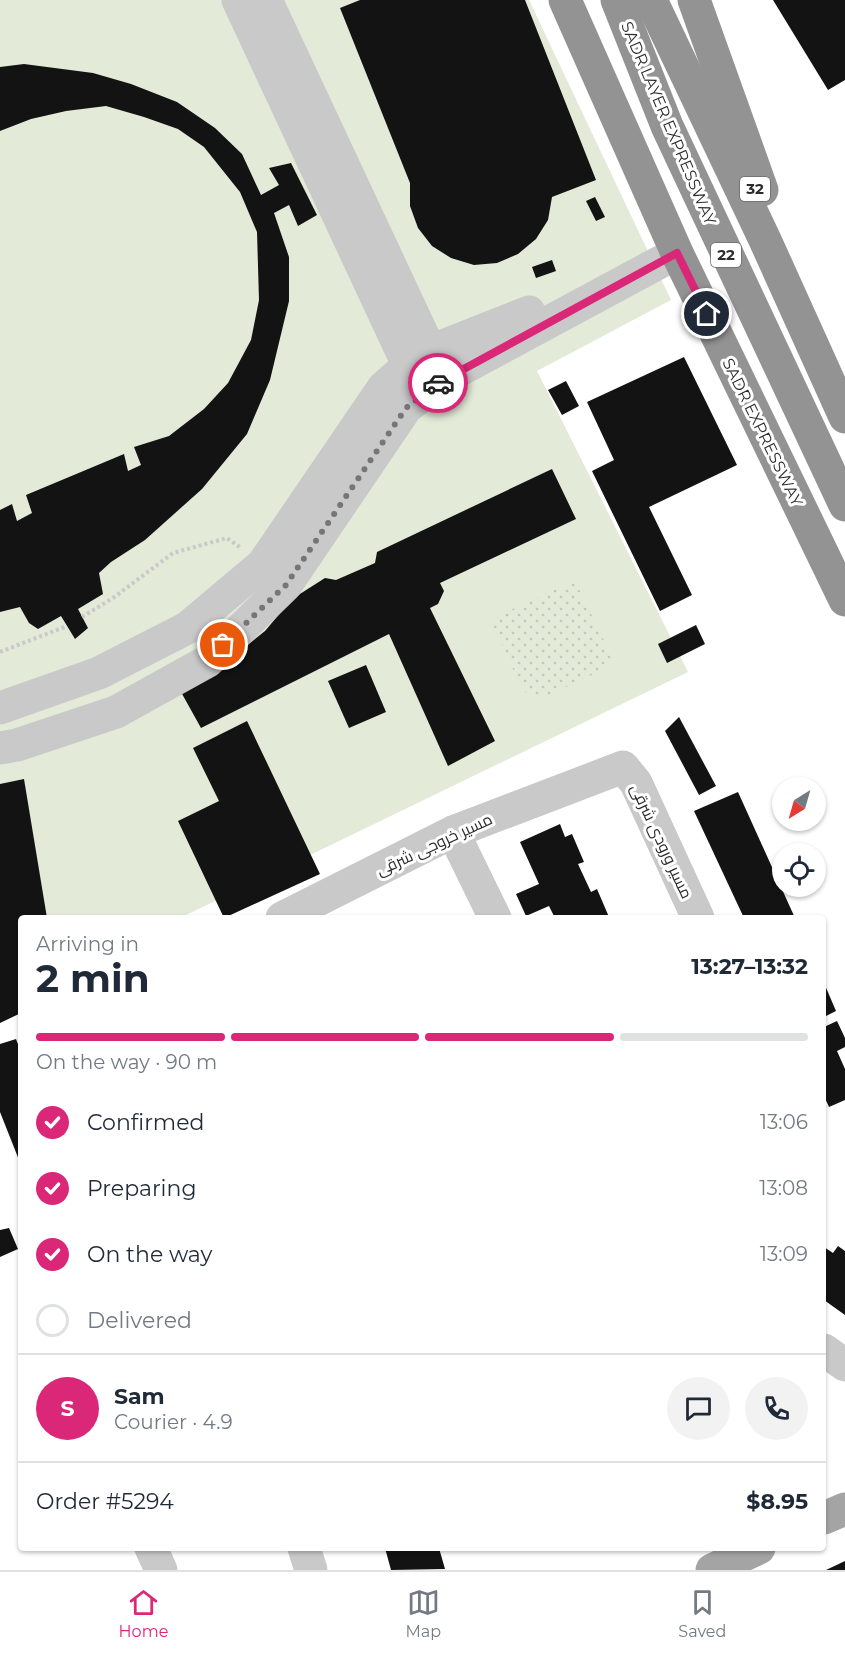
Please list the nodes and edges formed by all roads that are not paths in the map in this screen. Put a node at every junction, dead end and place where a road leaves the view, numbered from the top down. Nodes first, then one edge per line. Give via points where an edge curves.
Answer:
1 (238, 0) edge
2 (267, 0) edge
3 (549, 0) edge
4 (565, 0) edge
5 (617, 0) edge
6 (651, 0) edge
7 (669, 0) edge
8 (694, 0) edge
9 (780, 243) junction
10 (677, 253) junction
11 (426, 373) junction
12 (845, 376) edge
13 (845, 417) edge
14 (845, 505) edge
15 (845, 600) edge
16 (0, 708) edge
17 (0, 748) edge
18 (623, 767) joint
19 (453, 832) junction
20 (288, 915) edge
21 (494, 915) edge
22 (697, 915) edge
23 (826, 1351) edge
24 (845, 1365) edge
25 (845, 1509) edge
26 (826, 1517) edge
27 (153, 1551) edge
28 (305, 1551) edge
29 (753, 1551) edge
30 (715, 1569) edge
31 (161, 1570) edge
32 (311, 1570) edge

1 - 11 street
2 - 11 street
3 - 10 highway
4 - 10 highway, SADR EXPRESSWAY
5 - 14 highway, SADR LAYER EXPRESSWAY / 22 via 668,126
6 - 13 highway, SADR LAYER EXPRESSWAY / 22
7 - 9 highway, 32
8 - 9 highway
9 - 12 highway, 32
10 - 11 street
10 - 15 highway, SADR EXPRESSWAY
11 - 16 street via 383,388 263,564 187,628 99,673
11 - 17 street via 286,585 208,661 116,712
18 - 19 street, مسیر خروجی شرقی
18 - 22 street, مسیر ورودی شرقی via 636,783
19 - 20 street, مسیر خروجی شرقی
19 - 21 street
23 - 24 street
25 - 26 main road
27 - 31 street
28 - 32 street
29 - 30 main road

